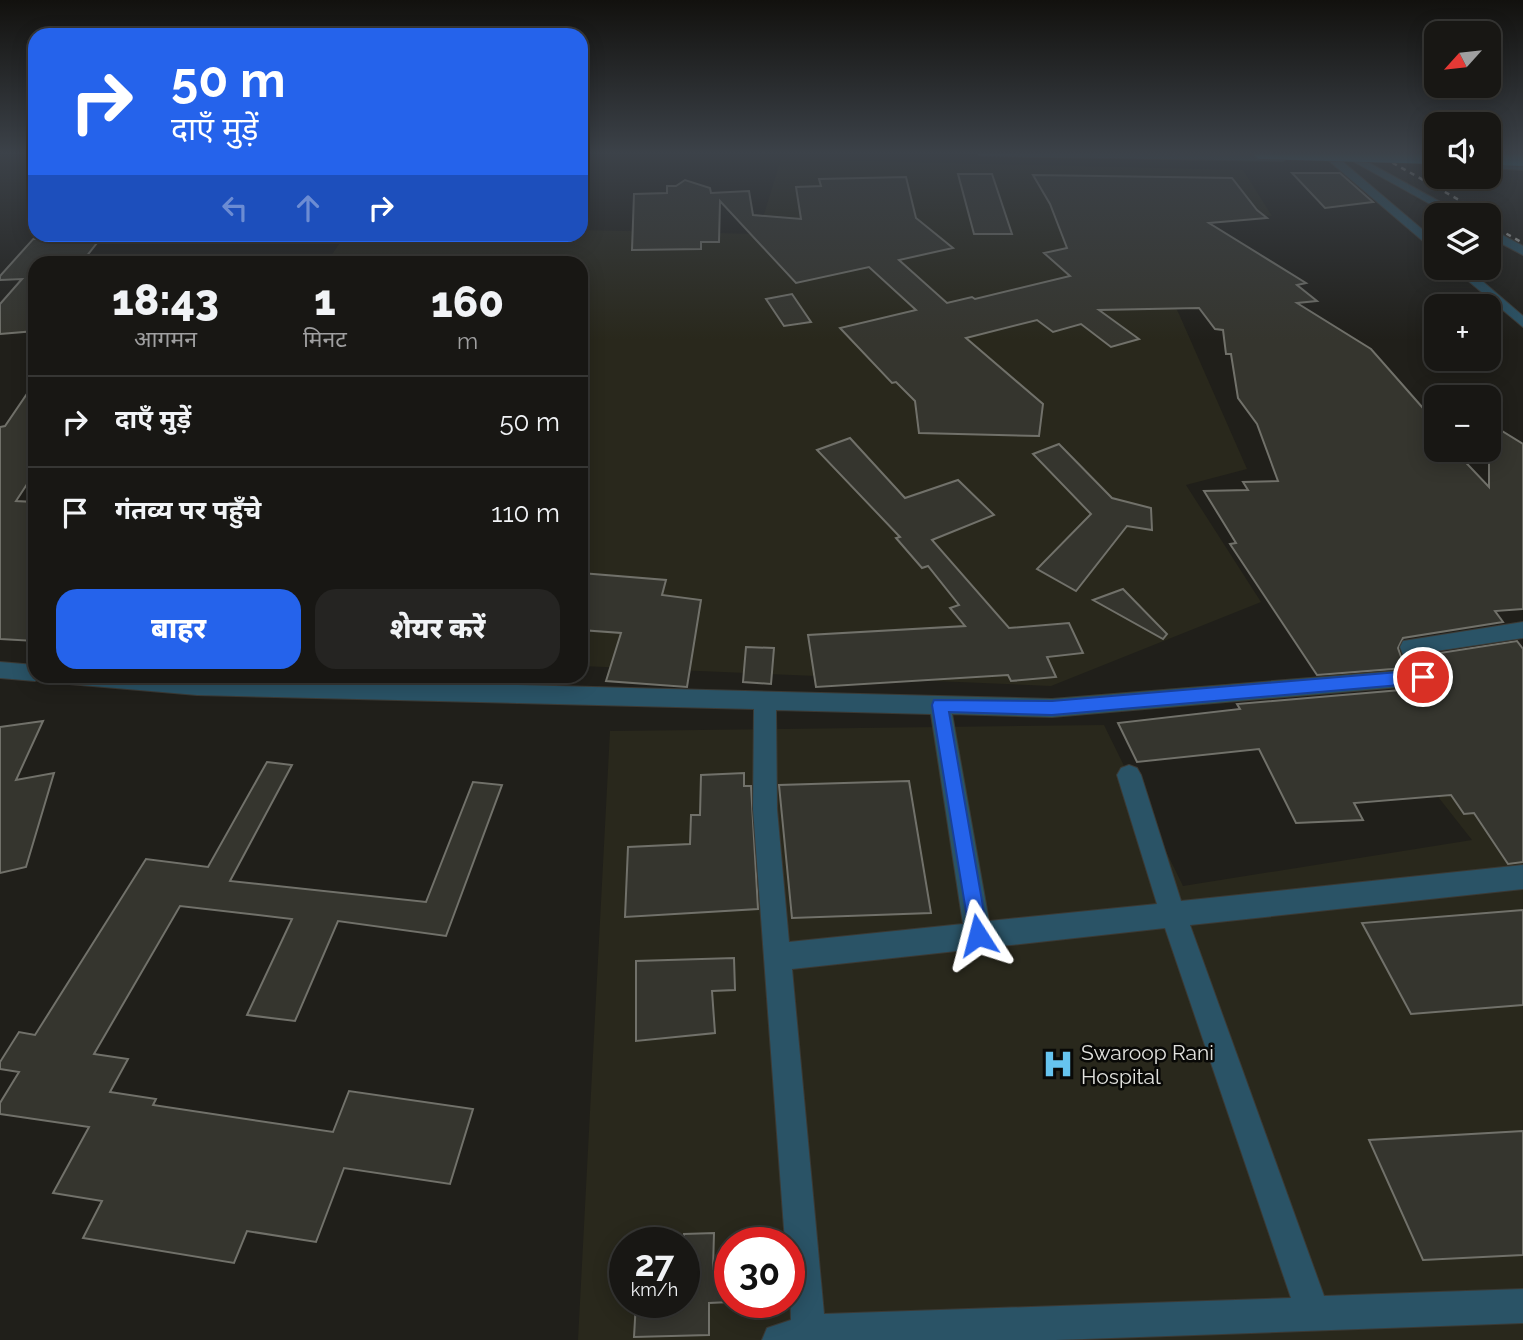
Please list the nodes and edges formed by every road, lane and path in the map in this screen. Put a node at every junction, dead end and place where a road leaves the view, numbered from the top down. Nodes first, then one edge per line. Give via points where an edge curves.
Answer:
1 (1403, 216) edge
2 (1424, 236) edge
3 (1501, 239) edge
4 (1523, 251) edge
5 (1473, 280) edge
6 (1523, 323) edge
7 (1523, 630) edge
8 (0, 670) edge
9 (28, 672) edge
10 (159, 683) edge
11 (765, 701) junction
12 (940, 705) junction
13 (1129, 775) dead end
14 (1523, 877) edge
15 (1173, 915) junction
16 (978, 935) junction
17 (777, 957) junction
18 (1523, 1306) edge
19 (1313, 1313) junction
20 (794, 1336) edge

1 - 2 street
3 - 4 street
5 - 6 street
7 - 12 street via 1410,647 1423,677 1052,708
8 - 9 street
10 - 11 street
11 - 12 street
11 - 17 street via 765,809
12 - 16 street
13 - 15 street
14 - 15 street
15 - 16 street
15 - 19 street
16 - 17 street
17 - 20 street
18 - 19 street
19 - 20 street

